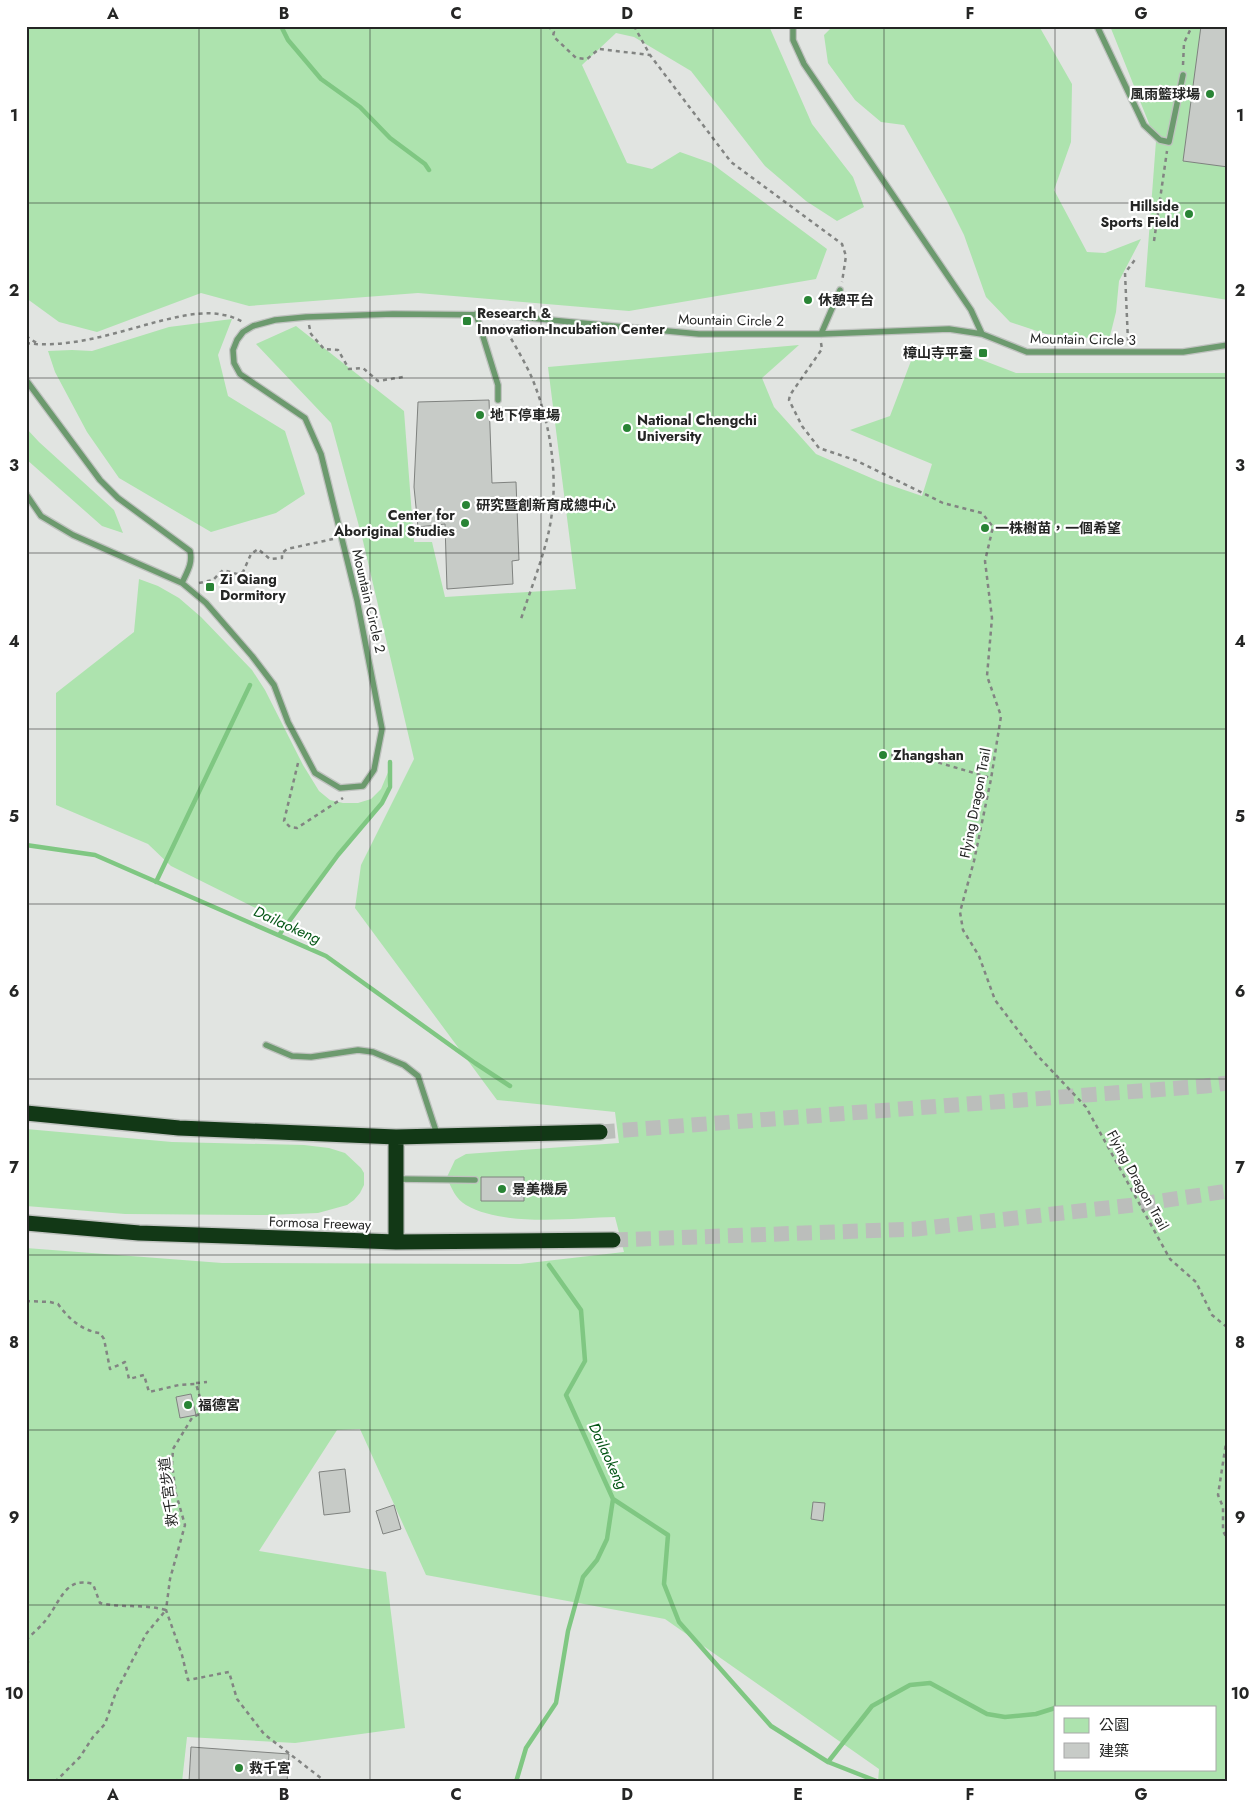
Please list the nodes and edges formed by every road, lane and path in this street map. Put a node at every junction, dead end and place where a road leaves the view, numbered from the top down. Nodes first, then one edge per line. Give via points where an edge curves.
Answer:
1 (548, 26) edge
2 (634, 26) edge
3 (793, 26) edge
4 (1098, 26) edge
5 (1192, 26) edge
6 (650, 55) junction
7 (1183, 75) joint
8 (1168, 142) junction
9 (1154, 241) dead end
10 (1137, 257) dead end
11 (840, 290) joint
12 (476, 314) junction
13 (498, 315) junction
14 (306, 317) junction
15 (253, 326) junction
16 (1127, 332) dead end
17 (821, 334) junction
18 (982, 334) junction
19 (26, 336) edge
20 (26, 342) edge
21 (39, 344) junction
22 (1228, 345) edge
23 (403, 377) dead end
24 (26, 380) edge
25 (498, 400) dead end
26 (26, 494) edge
27 (341, 537) junction
28 (182, 583) junction
29 (520, 619) dead end
30 (303, 748) junction
31 (883, 754) dead end
32 (991, 779) junction
33 (362, 786) junction
34 (266, 1045) dead end
35 (26, 1113) edge
36 (600, 1132) tunnel mouth
37 (438, 1136) junction
38 (396, 1137) junction
39 (396, 1179) junction
40 (475, 1180) dead end
41 (26, 1223) edge
42 (613, 1240) tunnel mouth
43 (396, 1242) junction
44 (26, 1301) edge
45 (1228, 1328) edge
46 (207, 1382) dead end
47 (196, 1384) junction
48 (1228, 1430) edge
49 (1228, 1540) edge
50 (166, 1610) junction
51 (26, 1640) edge
52 (26, 1660) edge
53 (26, 1664) edge
54 (325, 1781) edge
55 (55, 1782) edge
56 (317, 1782) edge

1 - 6 path via 554,32 553,36 576,58 587,60 599,49
2 - 6 path
3 - 18 lane via 793,40 804,64 971,310
4 - 8 lane via 1144,125 1160,140
5 - 7 path via 1184,43
6 - 11 path via 730,162 842,244 846,256
7 - 8 lane
8 - 9 path
10 - 16 path via 1125,273
11 - 17 lane
12 - 13 lane, Mountain Circle 2
12 - 14 lane, Mountain Circle 2
12 - 25 lane via 498,385
13 - 17 lane, Mountain Circle 2 via 699,334
13 - 29 path via 532,378 552,453 553,495 548,535
14 - 15 lane, Mountain Circle 2
14 - 23 path via 311,334 324,349 338,350 349,368 363,368 378,380
15 - 21 path via 226,315 182,316 105,335
15 - 27 lane, Mountain Circle 2 via 237,340 233,350 234,363 240,374 305,418 322,454
17 - 18 lane, Mountain Circle 3 via 941,329
17 - 32 path, Flying Dragon Trail via 822,349 790,395 802,426 819,448 855,460 943,503 982,513 993,527 985,561 992,618 986,676 1001,716
18 - 22 lane, Mountain Circle 3 via 1027,352 1183,352
19 - 21 path
20 - 21 path
24 - 28 lane via 100,480 118,498 190,551 192,558
26 - 28 lane via 41,516 73,535
27 - 28 path via 287,549 282,558 270,560 258,549 251,554 243,572 237,574 224,570 204,583
27 - 33 lane, Mountain Circle 2 via 382,729 374,770
28 - 30 lane via 206,603 274,685 288,722
30 - 33 lane via 314,773 340,788
30 - 33 path via 285,814 284,821 290,827 297,828
31 - 32 path via 930,760
32 - 45 path, Flying Dragon Trail via 960,912 963,930 979,956 995,1000 1036,1054 1086,1107 1170,1259 1196,1282 1212,1315
34 - 37 lane via 292,1056 311,1058 358,1050 373,1052 404,1065 418,1076
35 - 38 highway via 179,1128
36 - 37 highway
37 - 38 highway
38 - 39 highway
39 - 40 lane
39 - 43 highway
41 - 43 highway, Formosa Freeway via 139,1232
42 - 43 highway, Formosa Freeway
44 - 47 path via 58,1304 74,1321 90,1332 100,1333 110,1369 125,1362 129,1379 144,1375 149,1392
46 - 47 path
47 - 50 path, 救千宮步道 via 204,1411 192,1418 173,1449 176,1494 185,1525 170,1579
48 - 49 path via 1218,1495 1223,1507 1223,1531
50 - 51 path via 100,1603 93,1584 73,1584
50 - 54 path, 救千宮步道 via 188,1680 229,1672 237,1699 264,1734
50 - 55 path via 146,1634 116,1692 105,1724 80,1757
52 - 53 path
54 - 56 path

